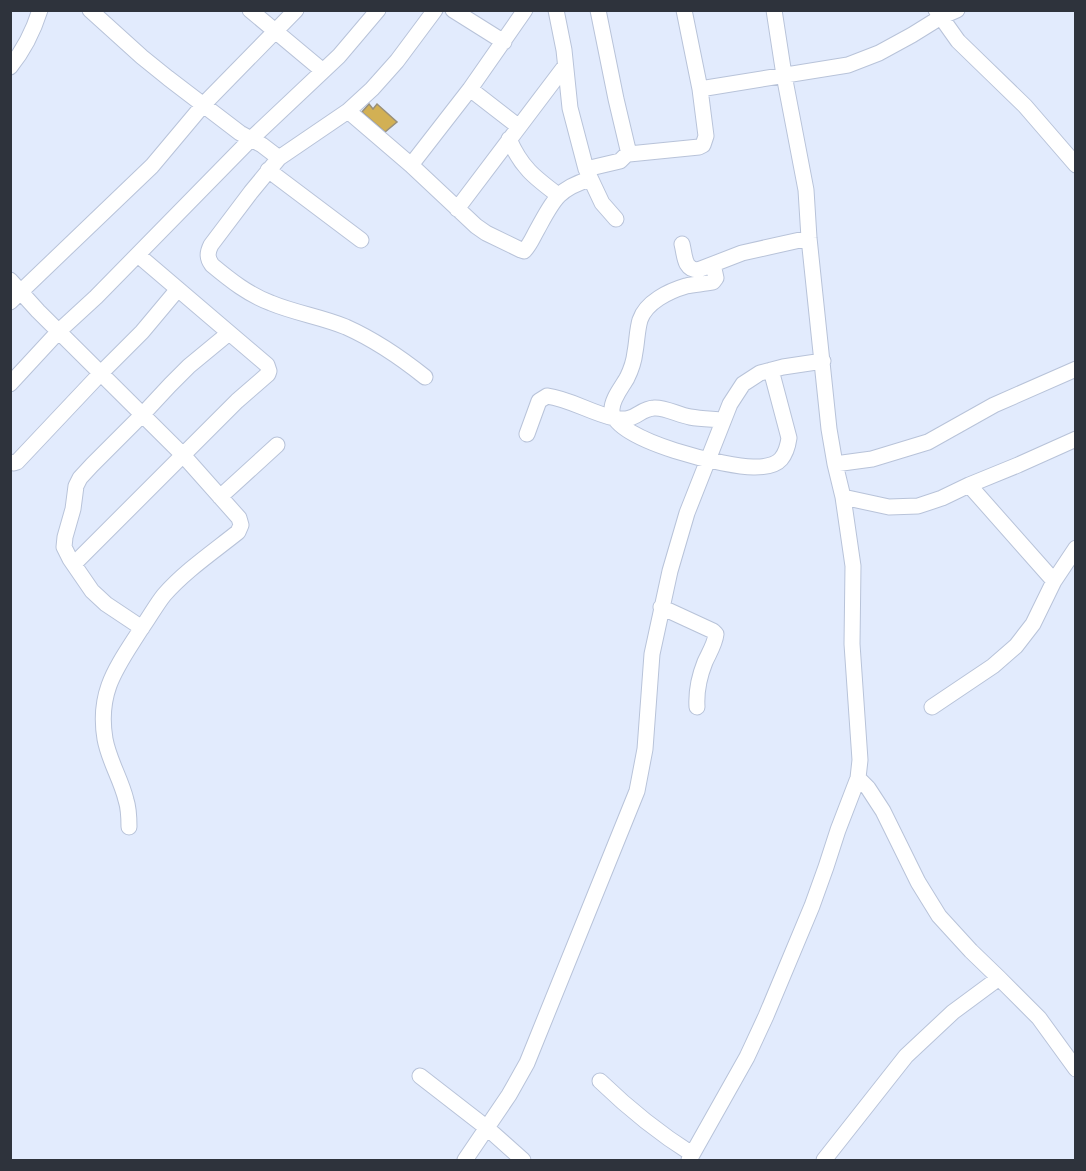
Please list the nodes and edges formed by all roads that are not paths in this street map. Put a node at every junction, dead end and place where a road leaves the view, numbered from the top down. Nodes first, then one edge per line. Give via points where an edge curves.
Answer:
1 (40, 10) edge
2 (90, 10) edge
3 (250, 10) edge
4 (296, 10) edge
5 (378, 10) edge
6 (435, 10) edge
7 (453, 10) edge
8 (525, 10) edge
9 (556, 10) edge
10 (598, 10) edge
11 (684, 10) edge
12 (774, 10) edge
13 (957, 10) edge
14 (938, 14) edge
15 (277, 32) junction
16 (504, 42) junction
17 (565, 66) junction
18 (10, 67) edge
19 (323, 71) junction
20 (784, 75) junction
21 (470, 89) junction
22 (700, 89) junction
23 (204, 104) junction
24 (348, 111) junction
25 (514, 133) junction
26 (251, 139) junction
27 (629, 154) junction
28 (279, 158) junction
29 (411, 165) junction
30 (1076, 165) edge
31 (268, 170) junction
32 (588, 174) junction
33 (558, 195) junction
34 (457, 209) junction
35 (616, 219) dead end
36 (810, 238) junction
37 (362, 240) dead end
38 (682, 244) dead end
39 (138, 255) junction
40 (713, 264) junction
41 (10, 280) edge
42 (178, 289) junction
43 (16, 297) edge
44 (59, 331) junction
45 (230, 333) junction
46 (823, 361) junction
47 (1076, 369) edge
48 (771, 370) junction
49 (100, 374) junction
50 (425, 377) dead end
51 (10, 384) edge
52 (143, 414) junction
53 (614, 418) junction
54 (723, 420) junction
55 (527, 434) dead end
56 (1076, 439) edge
57 (277, 445) dead end
58 (183, 455) junction
59 (707, 460) junction
60 (10, 462) edge
61 (835, 464) junction
62 (969, 484) junction
63 (220, 496) junction
64 (843, 497) junction
65 (1076, 549) edge
66 (74, 564) junction
67 (1054, 581) junction
68 (661, 607) junction
69 (142, 628) junction
70 (697, 707) dead end
71 (932, 707) dead end
72 (858, 778) junction
73 (129, 827) dead end
74 (999, 978) junction
75 (1076, 1069) edge
76 (420, 1076) dead end
77 (600, 1081) dead end
78 (487, 1128) junction
79 (690, 1157) edge
80 (465, 1161) edge
81 (523, 1161) edge
82 (824, 1161) edge

1 - 18 street via 22,53
2 - 23 street via 142,57
3 - 15 street
4 - 15 street
5 - 19 street
6 - 24 street via 397,61
7 - 16 street
8 - 16 street
9 - 17 street
10 - 27 street
11 - 22 street
12 - 20 street
13 - 14 street
14 - 20 street via 912,35 879,53 848,65
14 - 30 street via 958,41 1025,105
15 - 19 street
15 - 23 street
16 - 21 street
17 - 25 street
17 - 32 street via 570,108
19 - 26 street
20 - 22 street
20 - 36 street via 806,190
21 - 25 street
21 - 29 street
22 - 27 street via 706,136 703,145
23 - 26 street
23 - 43 street via 152,166
24 - 28 street
24 - 29 street
25 - 33 street via 516,154 523,165
25 - 34 street
26 - 28 street
26 - 39 street
27 - 32 street
28 - 31 street
29 - 34 street
31 - 37 street
31 - 50 street via 211,245 208,260 252,294 344,326 393,352
32 - 33 street
32 - 35 street
33 - 34 street via 524,250 486,233
36 - 40 street via 742,253
36 - 46 street
38 - 40 street via 686,263 692,270
39 - 42 street
39 - 44 street
40 - 53 street via 713,282 674,291 648,306 640,322 634,361 613,403
41 - 43 street
42 - 45 street
42 - 49 street
43 - 44 street
44 - 49 street
44 - 51 street
45 - 52 street via 189,366
45 - 58 street via 269,371
46 - 48 street
46 - 61 street
47 - 61 street via 994,405 928,442 872,459
48 - 54 street via 743,384
48 - 59 street via 789,438 780,460 756,468
49 - 52 street
49 - 60 street via 18,462
52 - 58 street
52 - 66 street via 76,486 64,547
53 - 54 street via 633,418 655,407 691,417
53 - 55 street via 547,396 539,401
53 - 59 street via 643,438
54 - 59 street
56 - 62 street
57 - 63 street
58 - 63 street
58 - 66 street
59 - 68 street via 687,513
61 - 64 street
62 - 64 street via 918,506 889,507
62 - 67 street
63 - 69 street via 239,518 238,532 184,575
64 - 72 street via 853,566
65 - 67 street
66 - 69 street via 92,591
67 - 71 street via 1033,624 1016,646
68 - 70 street via 716,634 699,680
68 - 78 street via 637,791 527,1063
69 - 73 street via 109,682 104,711 105,738 126,799
72 - 74 street via 884,811 939,916
72 - 79 street via 812,906 766,1016
74 - 75 street via 1038,1018
74 - 82 street via 953,1012 906,1056
76 - 78 street
77 - 79 street
78 - 80 street
78 - 81 street

